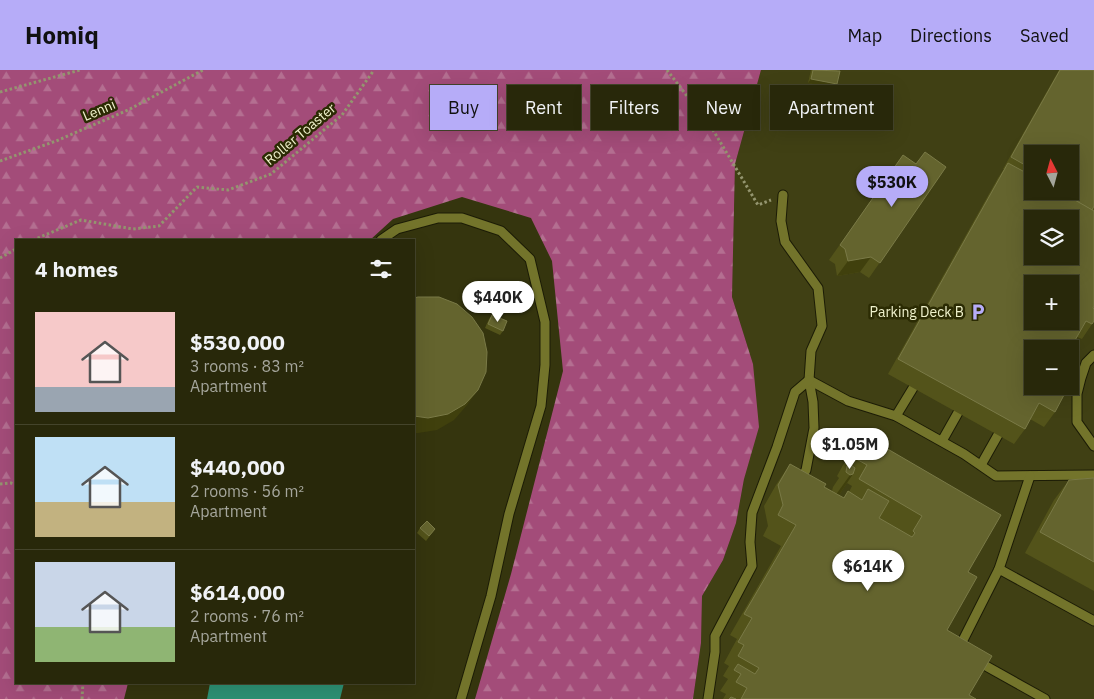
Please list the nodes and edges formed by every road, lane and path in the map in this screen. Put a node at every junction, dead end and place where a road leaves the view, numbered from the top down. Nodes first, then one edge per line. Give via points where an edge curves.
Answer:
1 (80, 70) edge
2 (202, 70) edge
3 (374, 70) edge
4 (668, 70) edge
5 (0, 92) edge
6 (0, 161) edge
7 (783, 195) joint
8 (35, 239) edge
9 (382, 239) edge
10 (15, 250) edge
11 (0, 258) edge
12 (1094, 355) edge
13 (809, 380) junction
14 (913, 388) dead end
15 (971, 390) edge
16 (1010, 414) edge
17 (896, 416) junction
18 (942, 441) junction
19 (1094, 446) edge
20 (981, 465) junction
21 (1094, 475) edge
22 (1030, 476) junction
23 (0, 484) edge
24 (15, 485) edge
25 (793, 491) edge
26 (999, 569) junction
27 (1094, 621) edge
28 (83, 684) edge
29 (82, 699) edge
30 (460, 699) edge
31 (708, 699) edge
32 (1045, 699) edge

1 - 5 path
2 - 6 path, Lenni via 128,110
3 - 8 path, Roller Toaster via 342,115 271,174 228,190 197,187 159,226 133,228 81,220
4 - 7 path via 713,130 758,205
7 - 13 lane via 781,221 785,242 818,288 822,326 811,350
9 - 30 lane via 397,229 438,218 462,218 501,231 530,259 545,322 541,406
10 - 11 path
12 - 19 lane via 1086,363 1080,378 1077,422
13 - 17 lane via 848,401
13 - 25 lane via 814,428 806,470
13 - 31 lane via 794,392 752,513 752,566 715,636
14 - 17 lane
15 - 18 lane
16 - 20 lane
17 - 18 lane
18 - 20 lane
20 - 22 lane via 996,476
21 - 22 lane
22 - 26 lane
23 - 24 path
26 - 27 lane
26 - 32 lane via 958,650
28 - 29 path

